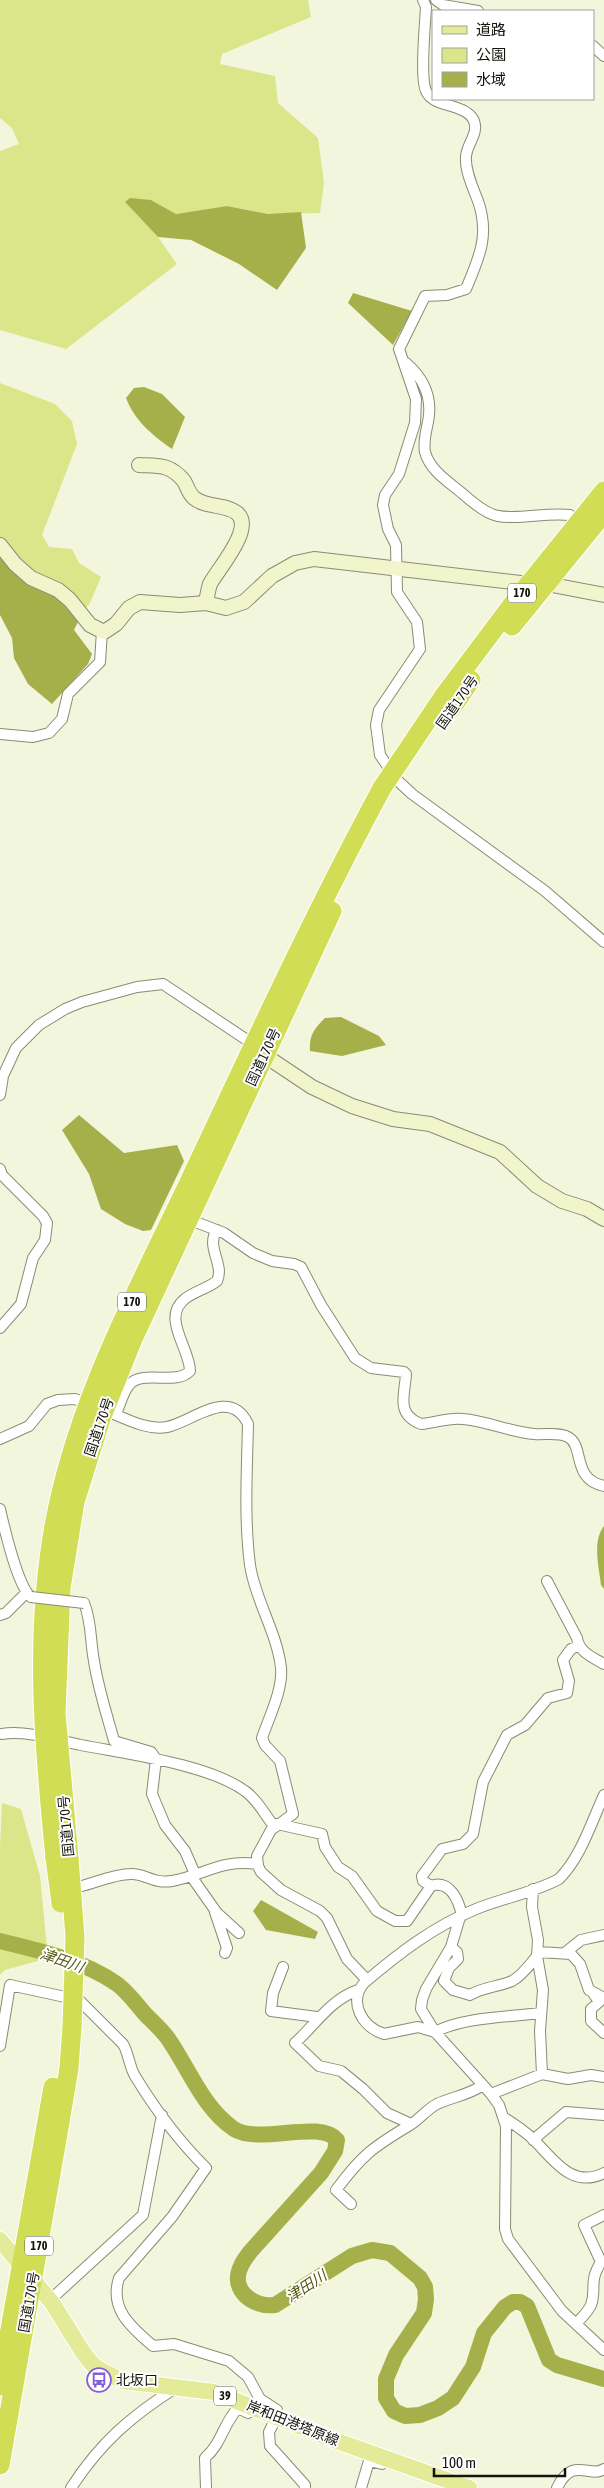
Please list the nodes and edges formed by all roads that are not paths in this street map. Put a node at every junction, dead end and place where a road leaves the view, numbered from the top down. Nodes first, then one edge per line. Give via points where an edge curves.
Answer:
1 (423, 0) edge
2 (436, 0) edge
3 (472, 10) edge
4 (594, 47) edge
5 (604, 56) edge
6 (432, 98) edge
7 (436, 100) edge
8 (403, 360) junction
9 (139, 465) dead end
10 (604, 491) edge
11 (604, 513) edge
12 (570, 515) dead end
13 (0, 544) edge
14 (396, 568) junction
15 (538, 584) junction
16 (604, 596) edge
17 (206, 603) junction
18 (104, 632) junction
19 (0, 734) edge
20 (604, 942) edge
21 (259, 1050) junction
22 (0, 1095) edge
23 (0, 1169) edge
24 (188, 1219) junction
25 (604, 1219) edge
26 (217, 1230) junction
27 (0, 1328) edge
28 (103, 1409) junction
29 (0, 1439) edge
30 (604, 1486) edge
31 (0, 1508) edge
32 (547, 1581) dead end
33 (29, 1595) junction
34 (0, 1615) edge
35 (578, 1646) junction
36 (604, 1664) edge
37 (2, 1734) dead end
38 (51, 1739) junction
39 (156, 1759) junction
40 (604, 1795) edge
41 (276, 1825) junction
42 (258, 1864) junction
43 (193, 1875) junction
44 (82, 1886) dead end
45 (431, 1886) junction
46 (534, 1889) junction
47 (214, 1909) junction
48 (461, 1916) junction
49 (239, 1933) dead end
50 (604, 1935) edge
51 (451, 1947) junction
52 (566, 1952) junction
53 (225, 1953) dead end
54 (538, 1954) junction
55 (282, 1967) dead end
56 (367, 1980) junction
57 (358, 1990) junction
58 (593, 1993) junction
59 (604, 1998) edge
60 (541, 2013) junction
61 (317, 2017) junction
62 (66, 2027) junction
63 (435, 2032) junction
64 (604, 2033) edge
65 (0, 2046) edge
66 (542, 2074) junction
67 (604, 2077) edge
68 (483, 2085) junction
69 (491, 2094) junction
70 (162, 2115) junction
71 (604, 2115) edge
72 (503, 2117) junction
73 (411, 2124) junction
74 (533, 2140) junction
75 (604, 2173) edge
76 (351, 2204) dead end
77 (604, 2215) edge
78 (0, 2240) edge
79 (602, 2262) edge
80 (20, 2266) junction
81 (34, 2280) junction
82 (50, 2300) junction
83 (576, 2324) junction
84 (604, 2350) edge
85 (0, 2386) edge
86 (178, 2387) junction
87 (270, 2413) junction
88 (293, 2422) junction
89 (391, 2460) junction
90 (0, 2464) edge
91 (604, 2468) edge
92 (71, 2488) edge
93 (206, 2488) edge
94 (305, 2488) edge
95 (361, 2488) edge
96 (469, 2488) edge
97 (557, 2488) edge

1 - 6 street via 426,7 426,91
2 - 3 street via 443,5
4 - 5 street
7 - 8 street via 464,111 474,120 475,130 466,156 485,231 479,259 466,289 447,295 425,296 399,349
8 - 12 street via 422,379 428,393 425,452 437,472 468,498 498,516
8 - 14 street via 416,399 415,423 399,474 385,495 383,505 388,529 396,544
9 - 17 street via 166,466 183,481 194,498 231,509 239,515 243,528 210,585
10 - 15 highway, 国道170号 / 170
11 - 15 highway, 国道170号 / 170
13 - 18 street via 31,578 58,590 90,625
14 - 15 street
14 - 17 street via 314,558 295,563 272,576 244,602 226,608
14 - 20 street via 397,592 417,622 420,649 379,710 376,738 385,764 412,794 545,891
15 - 16 street
15 - 21 highway, 国道170号 / 170, bridge via 447,703 342,861 273,1001
17 - 18 street via 140,602
18 - 19 street via 100,662 68,694 62,719 49,733 33,737
21 - 22 street via 163,984 137,987 82,1002 39,1025 16,1048 3,1076
21 - 24 highway, 国道170号 / 170
21 - 25 street via 312,1087 352,1106 393,1119 430,1124 500,1152 537,1186
21 - 28 highway, 国道170号 / 170 via 116,1337
23 - 27 street via 47,1223 45,1240 33,1258 21,1304
24 - 26 street
24 - 28 highway, 国道170号 / 170
26 - 28 street via 212,1243 219,1270 217,1281 187,1297 177,1310 178,1331 190,1371 181,1376 134,1380
26 - 30 street via 252,1253 301,1267 355,1358 371,1368 406,1374 402,1396 404,1408 415,1421 421,1424 464,1419 518,1432 568,1436 574,1442 580,1466 586,1475
28 - 29 street via 75,1399 58,1400 47,1404 29,1426
28 - 38 highway, 国道170号 / 170 via 76,1437 54,1525 42,1620
28 - 41 street via 147,1426 167,1427 207,1409 222,1407 238,1410 245,1416 248,1424 246,1498 250,1566 281,1668 280,1682 262,1738 280,1761 293,1814
31 - 33 street via 6,1536
32 - 35 street via 577,1638
33 - 34 street
33 - 39 street, bridge via 84,1603 89,1615 99,1688 114,1741 151,1752
35 - 36 street
35 - 45 street via 564,1655 568,1693 548,1698 525,1725 507,1735 483,1782 473,1834 463,1844 442,1849 422,1876 423,1881
37 - 38 street via 25,1733
38 - 39 street
38 - 62 highway, 国道170号 / 170, bridge via 62,1858
39 - 41 street via 215,1775 232,1783 254,1798
39 - 43 street via 152,1794 165,1825 185,1851
40 - 46 street via 568,1870 559,1879
41 - 42 street via 257,1856
41 - 45 street via 322,1834 325,1847 338,1867 352,1876 376,1911 395,1921 407,1921
42 - 43 street via 228,1864
42 - 56 street via 261,1872 281,1890 327,1918 347,1959
43 - 44 street via 170,1881 152,1881 131,1873
43 - 47 street
45 - 48 street via 442,1885 454,1894
46 - 48 street
46 - 54 street via 532,1907
47 - 49 street
47 - 53 street via 227,1948
48 - 51 street
48 - 56 street via 410,1945
50 - 52 street via 581,1940
51 - 54 street via 458,1959 449,1968 444,1981 453,1990 470,1995 520,1976
51 - 63 street via 422,2000 421,2009
52 - 54 street
52 - 58 street via 580,1964
54 - 60 street via 543,1990
55 - 61 street via 271,2011
56 - 57 street
57 - 61 street
57 - 63 street via 356,2005 359,2014 377,2032 395,2034 418,2027
58 - 59 street
58 - 64 street via 599,2002 591,2009 591,2021
60 - 63 street via 446,2026
60 - 66 street
61 - 73 street via 295,2043 319,2066 341,2072 387,2113
62 - 80 highway, 国道170号 / 170
62 - 81 highway, 国道170号 / 170 via 69,2068
63 - 68 street
65 - 70 street via 10,1985 79,2000 123,2044 134,2074
66 - 67 street via 568,2079 591,2075
66 - 69 street
68 - 69 street
68 - 73 street via 437,2104
69 - 72 street
70 - 82 street via 143,2216
70 - 88 street via 184,2146 206,2168 172,2217 119,2278 115,2290 118,2307 154,2346 174,2344 214,2355 235,2366 248,2377 266,2405 289,2416
71 - 74 street via 566,2112
72 - 74 street
72 - 83 street via 506,2140 505,2229 508,2239
73 - 76 street via 376,2144 354,2165 336,2190
74 - 75 street via 554,2164 570,2174 587,2178
77 - 79 street via 584,2225
78 - 80 main road, 岸和田港塔原線 / 39
79 - 83 street via 592,2282 590,2307
80 - 81 main road, 岸和田港塔原線 / 39
80 - 85 highway, 国道170号 / 170
81 - 82 main road, 岸和田港塔原線 / 39
81 - 90 highway, 国道170号 / 170
82 - 86 main road, 岸和田港塔原線 / 39 via 82,2351 100,2370 123,2381
83 - 84 street
86 - 87 main road, 岸和田港塔原線 / 39 via 214,2392
86 - 92 street via 124,2423 88,2461
87 - 88 main road, 岸和田港塔原線 / 39
87 - 93 street via 260,2418 238,2408 231,2415 216,2449 205,2458
87 - 94 street via 270,2446 306,2485
88 - 89 main road, 岸和田港塔原線 / 39
89 - 95 street via 386,2465 370,2461
89 - 96 main road, 岸和田港塔原線 / 39
91 - 97 street via 595,2472 578,2469 567,2474

